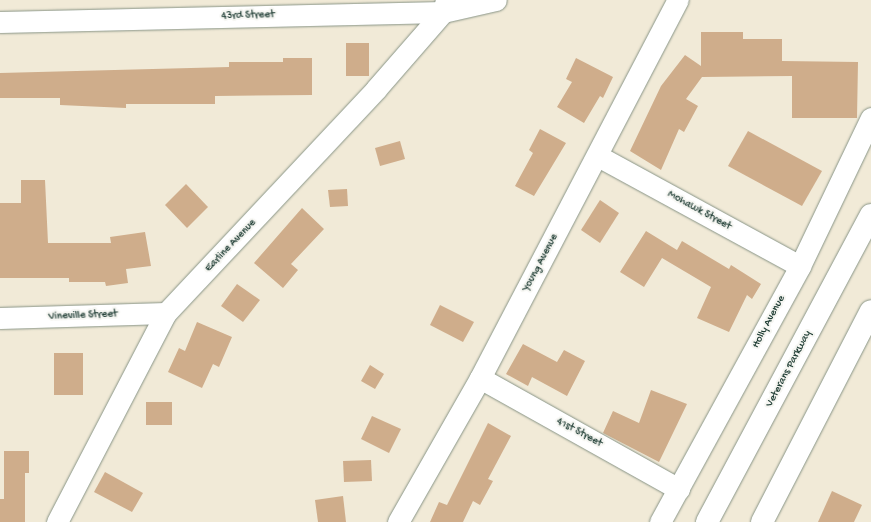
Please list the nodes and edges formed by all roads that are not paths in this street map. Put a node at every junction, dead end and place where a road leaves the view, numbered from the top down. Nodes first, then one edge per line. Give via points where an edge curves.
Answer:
1 (496, 0) edge
2 (678, 0) edge
3 (444, 6) edge
4 (0, 22) edge
5 (871, 118) edge
6 (598, 156) junction
7 (871, 215) edge
8 (800, 266) junction
9 (871, 312) edge
10 (166, 313) junction
11 (0, 318) edge
12 (480, 378) junction
13 (679, 489) junction
14 (57, 522) edge
15 (398, 522) edge
16 (660, 522) edge
17 (707, 522) edge
18 (762, 522) edge

1 - 3 street, 43rd Street
2 - 6 street, Young Avenue
3 - 4 street, 43rd Street
3 - 10 street, Earline Avenue via 270,205
5 - 8 street, Holly Avenue
6 - 8 street, Mohawk Street
6 - 12 street, Young Avenue
7 - 17 main road, Veterans Parkway
8 - 13 street, Holly Avenue
9 - 18 main road
10 - 11 street, Vineville Street
10 - 14 street, Earline Avenue
12 - 13 street, 41st Street
12 - 15 street, Young Avenue
13 - 16 street, Holly Avenue

